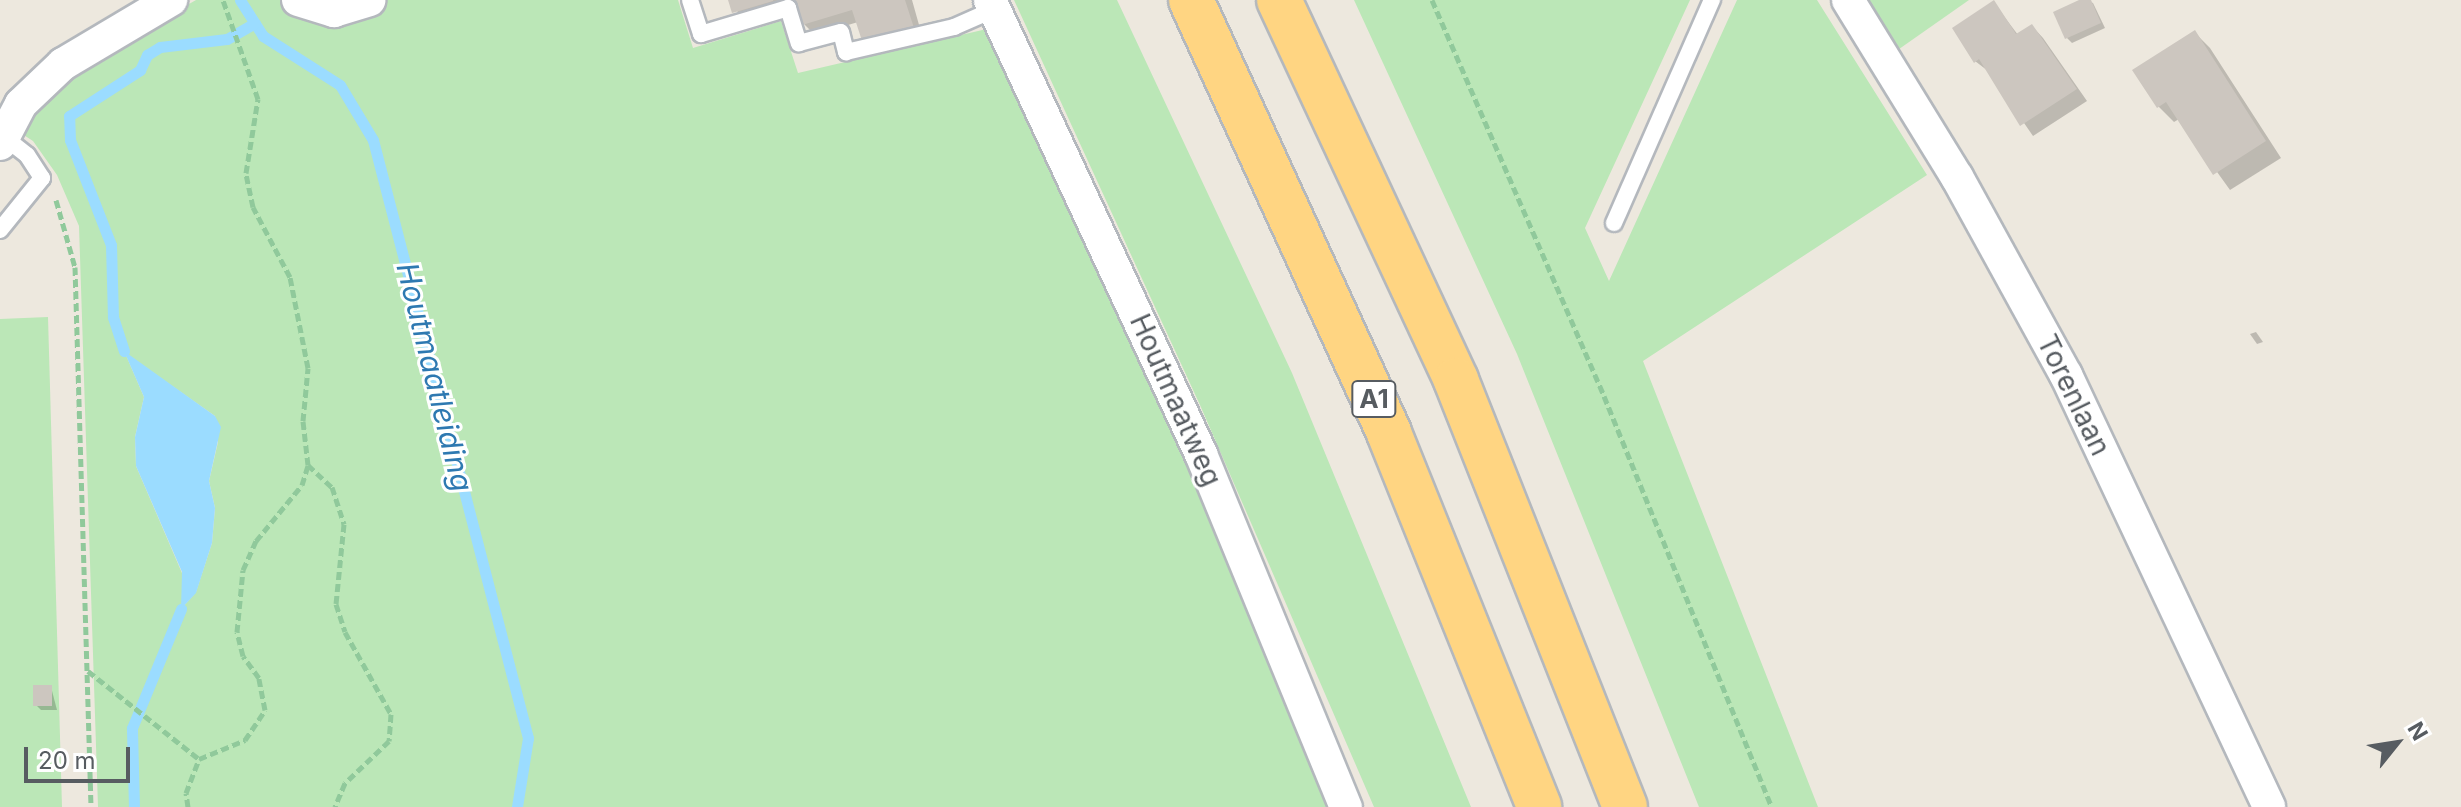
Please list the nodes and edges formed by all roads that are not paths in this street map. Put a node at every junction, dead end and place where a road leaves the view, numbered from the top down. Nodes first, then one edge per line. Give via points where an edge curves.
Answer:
1 (171, 0) edge
2 (298, 0) edge
3 (369, 0) edge
4 (690, 0) edge
5 (1191, 0) edge
6 (1279, 0) edge
7 (1712, 0) edge
8 (1848, 0) edge
9 (992, 4) edge
10 (2, 141) edge
11 (1614, 223) dead end
12 (0, 230) edge
13 (1346, 807) edge
14 (1539, 807) edge
15 (1625, 807) edge
16 (2269, 807) edge

1 - 10 street via 63,64 21,104
2 - 3 street via 334,11
4 - 9 lane via 701,34 788,8 799,43 841,32 846,52 954,27
5 - 14 highway, A1 via 1389,433
6 - 15 highway via 1456,380
7 - 11 lane
8 - 16 street, Torenlaan via 1957,177 2046,338
9 - 13 street, Houtmaatweg via 1201,454
10 - 12 lane via 27,155 42,178

